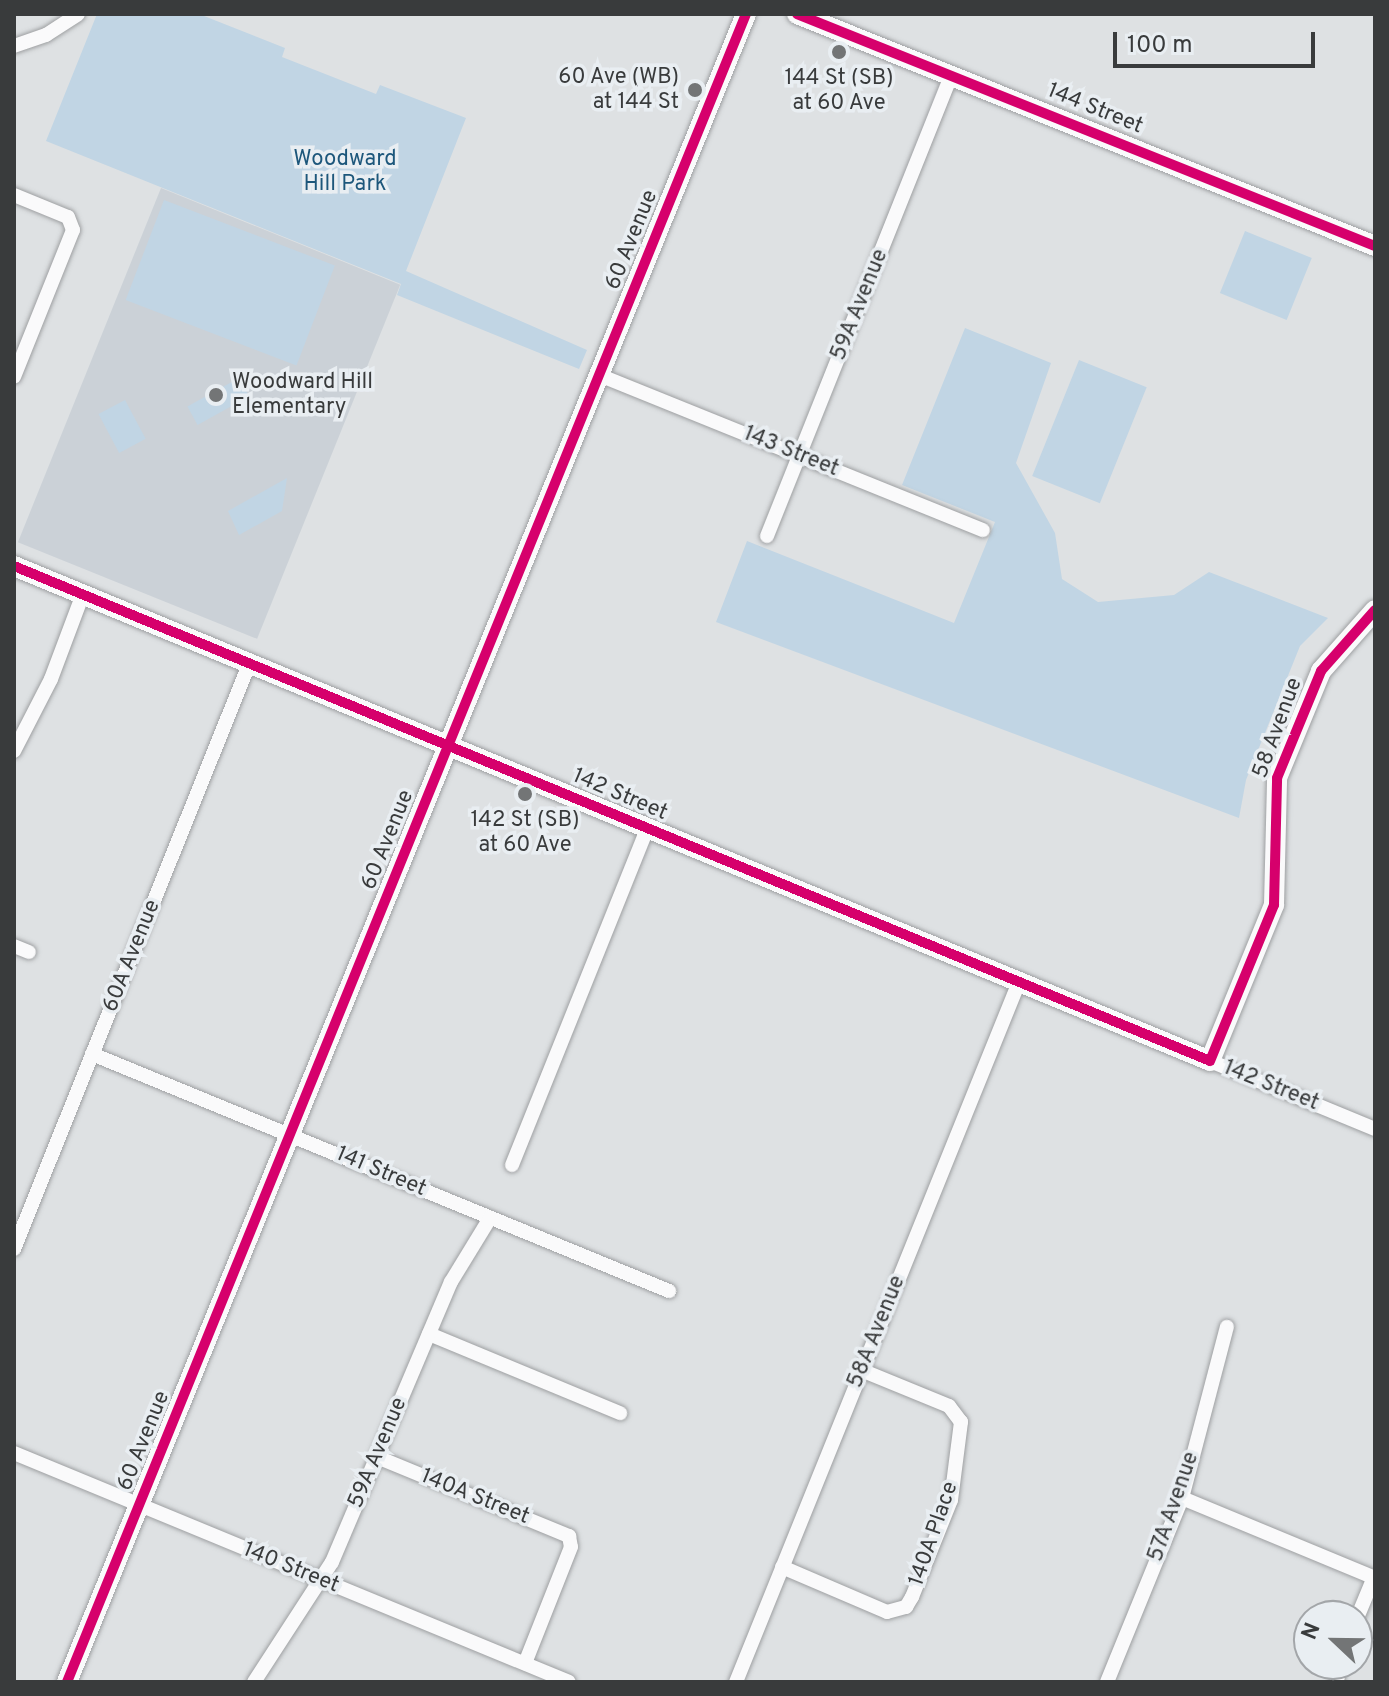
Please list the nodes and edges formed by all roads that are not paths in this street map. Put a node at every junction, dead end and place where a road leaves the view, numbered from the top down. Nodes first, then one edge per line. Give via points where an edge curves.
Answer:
1 (78, 14) edge
2 (746, 14) edge
3 (797, 14) edge
4 (14, 46) edge
5 (952, 74) junction
6 (14, 195) edge
7 (1375, 246) edge
8 (599, 375) junction
9 (14, 377) edge
10 (800, 456) junction
11 (983, 530) dead end
12 (767, 536) dead end
13 (14, 566) edge
14 (83, 594) junction
15 (1375, 610) edge
16 (250, 662) junction
17 (449, 744) junction
18 (14, 751) edge
19 (647, 829) junction
20 (14, 946) edge
21 (29, 952) dead end
22 (1019, 982) junction
23 (92, 1054) junction
24 (1210, 1061) junction
25 (1375, 1129) edge
26 (290, 1135) junction
27 (512, 1165) dead end
28 (490, 1218) junction
29 (14, 1249) edge
30 (669, 1291) dead end
31 (1227, 1327) dead end
32 (429, 1334) junction
33 (861, 1370) junction
34 (620, 1413) dead end
35 (14, 1453) edge
36 (377, 1457) junction
37 (1182, 1498) junction
38 (139, 1505) junction
39 (782, 1567) junction
40 (1374, 1577) edge
41 (322, 1581) junction
42 (1364, 1600) edge
43 (525, 1663) junction
44 (67, 1682) edge
45 (254, 1682) edge
46 (569, 1682) edge
47 (736, 1682) edge
48 (1107, 1682) edge

1 - 4 street via 46,35
2 - 8 street, 60 Avenue
3 - 5 street, 144 Street
5 - 7 street, 144 Street
5 - 10 street, 59A Avenue
6 - 9 street via 73,224
8 - 10 street, 143 Street
8 - 17 street, 60 Avenue
10 - 11 street, 143 Street
10 - 12 street, 59A Avenue
13 - 14 street, 142 Street
14 - 16 street, 142 Street
14 - 18 street via 51,679
15 - 24 street, 58 Avenue via 1321,671 1281,768 1274,802 1274,905
16 - 17 street, 142 Street
16 - 23 street, 60A Avenue
17 - 19 street, 142 Street
17 - 26 street, 60 Avenue
19 - 22 street, 142 Street
19 - 27 street
20 - 21 street
22 - 24 street, 142 Street
22 - 33 street, 58A Avenue
23 - 26 street, 141 Street
23 - 29 street, 60A Avenue
24 - 25 street, 142 Street
26 - 28 street, 141 Street
26 - 38 street, 60 Avenue
28 - 30 street, 141 Street
28 - 32 street, 59A Avenue via 451,1282
31 - 37 street, 57A Avenue
32 - 34 street
32 - 36 street, 59A Avenue
33 - 39 street, 58A Avenue
33 - 39 street, 140A Place via 949,1406 961,1422 951,1500 906,1607 887,1612
35 - 38 street, 140 Street
36 - 41 street, 59A Avenue
36 - 43 street, 140A Street via 571,1540
37 - 40 street
37 - 48 street, 57A Avenue
38 - 41 street, 140 Street
38 - 44 street, 60 Avenue
39 - 47 street, 58A Avenue
40 - 42 street
41 - 43 street, 140 Street
41 - 45 street, 59A Avenue
43 - 46 street, 140 Street

